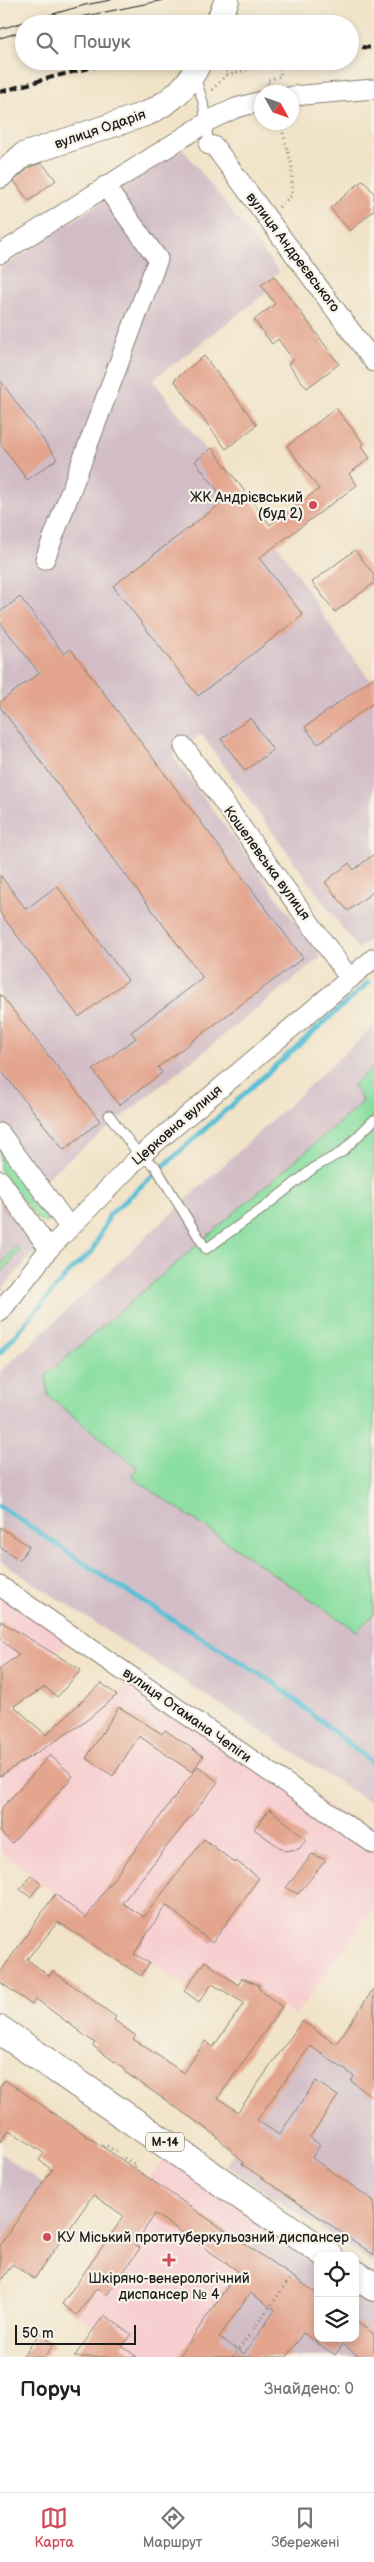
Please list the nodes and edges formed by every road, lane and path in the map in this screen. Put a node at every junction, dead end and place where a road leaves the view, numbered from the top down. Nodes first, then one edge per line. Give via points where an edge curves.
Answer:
1 (227, 0) edge
2 (221, 15) edge
3 (195, 70) edge
4 (198, 70) edge
5 (227, 70) edge
6 (243, 70) edge
7 (280, 70) edge
8 (267, 85) edge
9 (374, 89) edge
10 (299, 95) edge
11 (254, 102) edge
12 (206, 124) junction
13 (282, 130) edge
14 (209, 145) joint
15 (0, 176) edge
16 (105, 186) junction
17 (268, 218) junction
18 (0, 254) edge
19 (374, 362) edge
20 (45, 559) dead end
21 (184, 747) dead end
22 (374, 958) edge
23 (350, 979) junction
24 (109, 1115) dead end
25 (374, 1120) edge
26 (0, 1132) edge
27 (148, 1161) junction
28 (0, 1180) edge
29 (70, 1228) junction
30 (49, 1249) junction
31 (0, 1312) edge
32 (0, 1586) edge
33 (374, 1844) edge
34 (0, 2030) edge
35 (103, 2147) dead end
36 (118, 2153) dead end
37 (124, 2158) dead end
38 (134, 2168) dead end
39 (323, 2252) edge
40 (292, 2276) dead end
41 (359, 2277) edge
42 (374, 2287) edge
43 (233, 2357) edge

1 - 2 street
3 - 15 street, вулиця Одарія via 181,91 166,104 23,155
4 - 12 lane
5 - 6 path via 226,74
7 - 8 path via 281,76 268,80
9 - 10 street
11 - 12 street
12 - 14 lane
12 - 16 street
13 - 17 path via 292,166 292,195
14 - 17 street, вулиця Андреєвського via 214,146
16 - 18 street
16 - 20 street via 158,259
17 - 19 street, вулиця Андреєвського
21 - 23 street, Кошелевська вулиця
22 - 23 street, Церковна вулиця
23 - 27 street, Церковна вулиця
24 - 27 lane
25 - 27 lane via 342,1152 315,1167 206,1249 162,1177
26 - 29 street
27 - 29 street, Церковна вулиця
28 - 30 street
29 - 30 street, Церковна вулиця
30 - 31 street, Церковна вулиця
32 - 33 street, вулиця Отамана Чепіги
34 - 39 main road, М-14
35 - 36 path via 105,2145
37 - 38 path via 136,2165
40 - 43 path
41 - 42 main road

